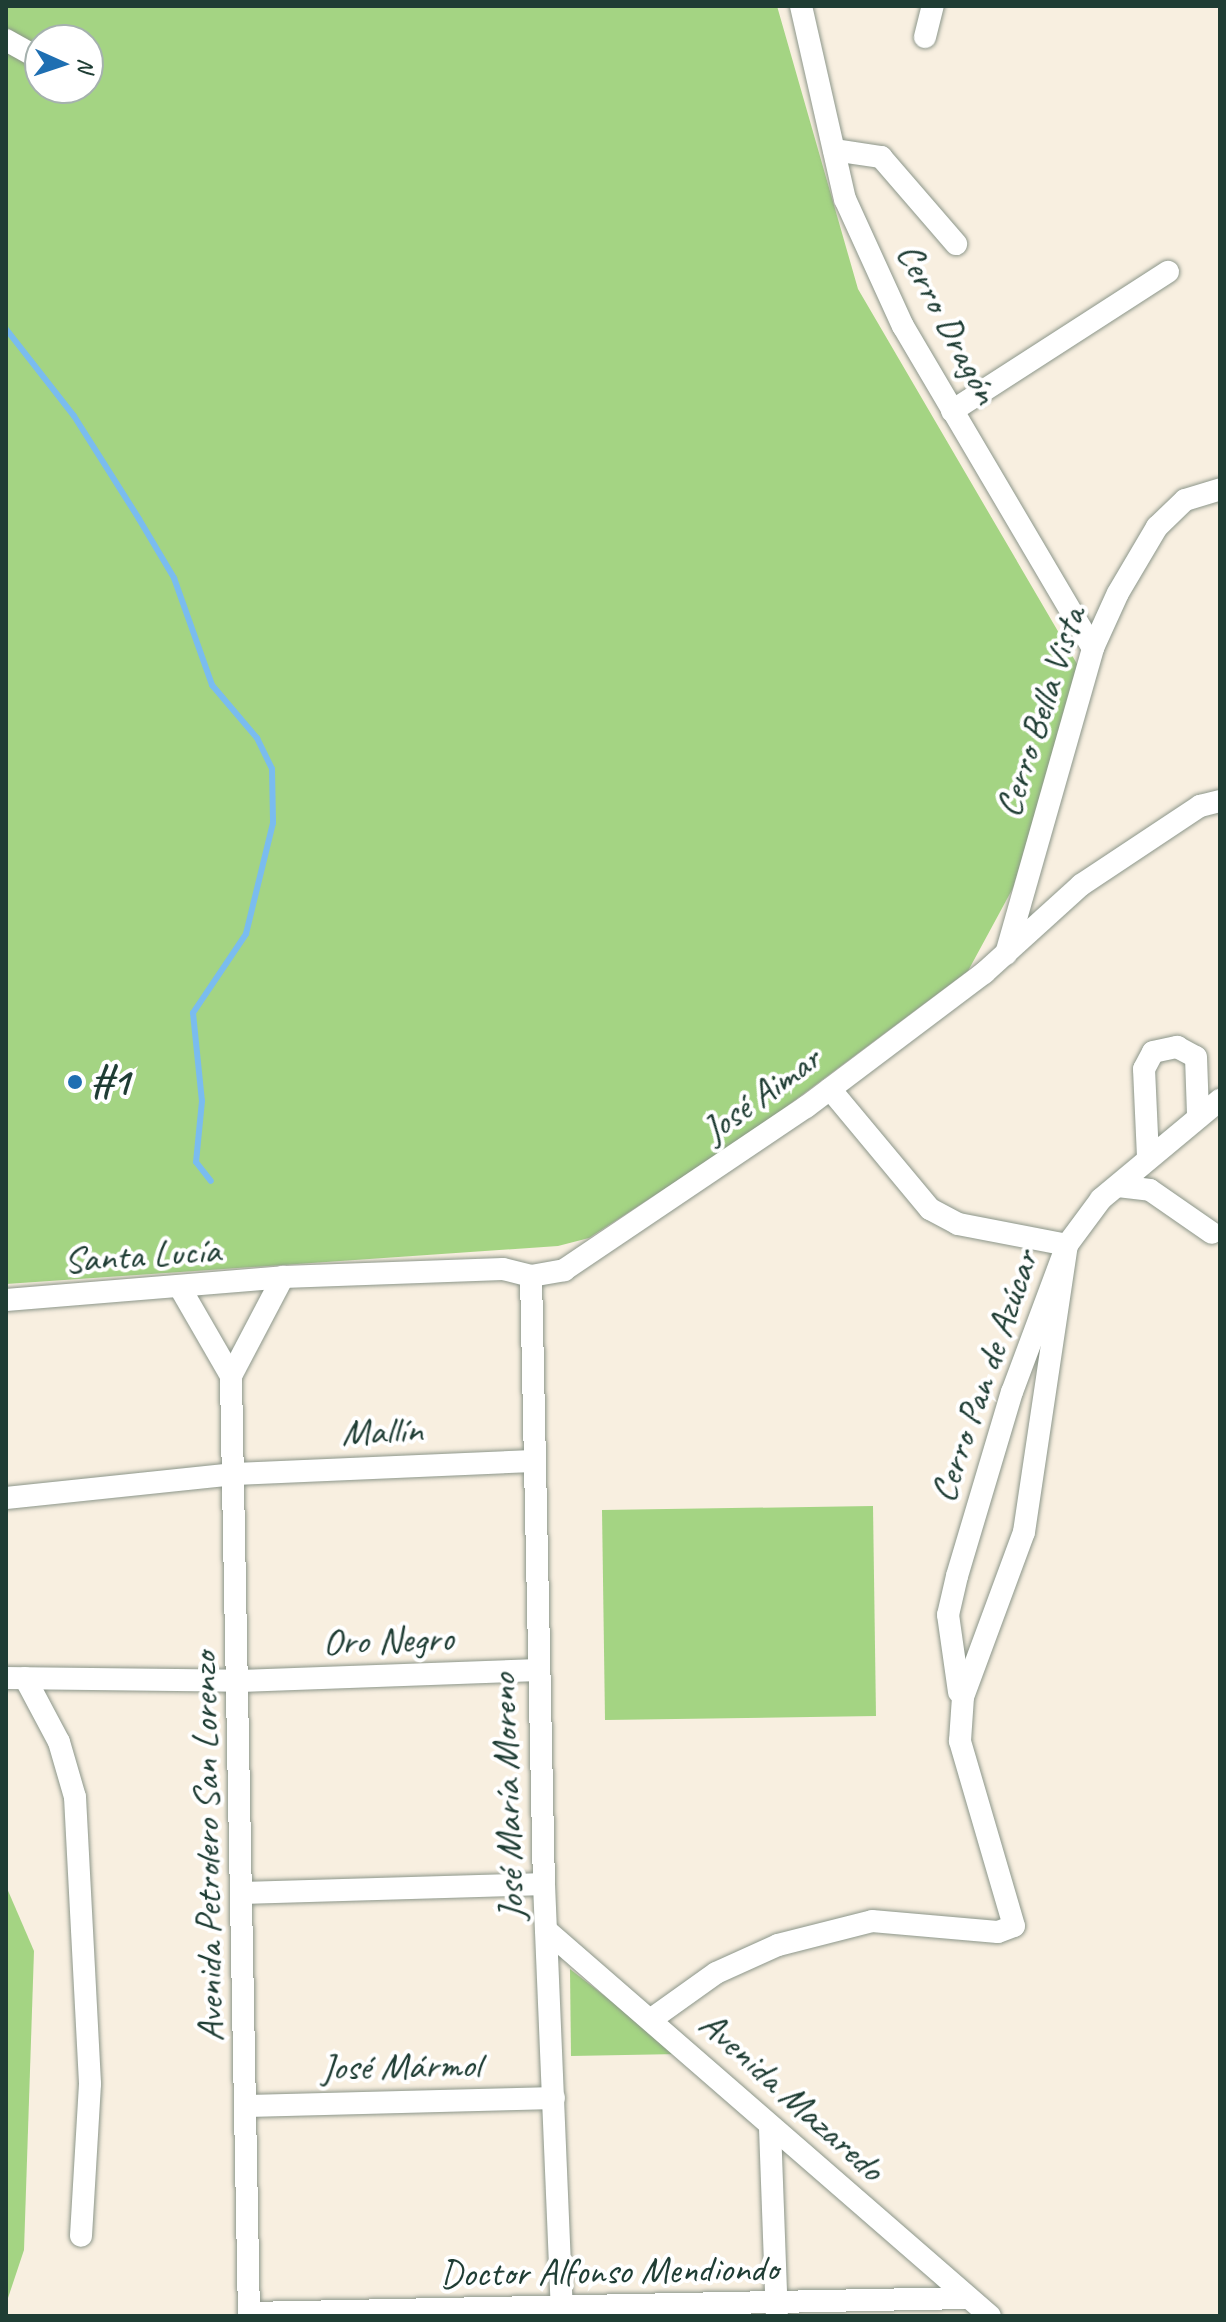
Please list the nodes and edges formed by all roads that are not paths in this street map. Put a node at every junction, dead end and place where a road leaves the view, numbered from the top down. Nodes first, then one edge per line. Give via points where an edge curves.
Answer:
1 (801, 6) edge
2 (933, 6) edge
3 (925, 37) dead end
4 (6, 40) edge
5 (24, 50) edge
6 (834, 150) junction
7 (956, 244) dead end
8 (1168, 272) dead end
9 (952, 411) junction
10 (1220, 489) edge
11 (1093, 648) junction
12 (1220, 782) edge
13 (1210, 804) edge
14 (1006, 954) junction
15 (830, 1089) junction
16 (1220, 1100) edge
17 (1198, 1115) junction
18 (1148, 1157) junction
19 (1118, 1186) junction
20 (1212, 1233) dead end
21 (1067, 1245) junction
22 (531, 1276) junction
23 (283, 1277) junction
24 (182, 1291) junction
25 (6, 1300) edge
26 (231, 1376) junction
27 (533, 1461) junction
28 (235, 1474) junction
29 (6, 1498) edge
30 (539, 1670) junction
31 (16, 1678) edge
32 (240, 1681) junction
33 (962, 1715) junction
34 (544, 1884) junction
35 (244, 1893) junction
36 (546, 1930) junction
37 (653, 2018) junction
38 (554, 2098) junction
39 (249, 2106) junction
40 (770, 2128) junction
41 (81, 2236) dead end
42 (968, 2298) junction
43 (777, 2310) edge
44 (561, 2312) edge
45 (250, 2315) edge
46 (990, 2316) edge

1 - 6 street, Cerro Dragón
2 - 3 street
4 - 5 street
6 - 7 street via 881,157
6 - 9 street, Cerro Dragón via 845,199
8 - 9 street
9 - 11 street, Cerro Dragón
10 - 11 street, Cerro Bella Vista via 1185,500 1157,527
11 - 14 street, Cerro Bella Vista
12 - 13 street, José Aimar
13 - 14 street, José Aimar via 1081,885
14 - 15 street, José Aimar
15 - 21 street via 930,1209 958,1224
15 - 22 street, José Aimar via 589,1258
16 - 17 street
17 - 18 street
17 - 18 street via 1196,1057 1177,1047 1153,1052 1144,1069
18 - 19 street
19 - 20 street via 1150,1190
19 - 21 street
21 - 33 street, Cerro Pan de Azúcar via 1024,1532 968,1669
21 - 33 street, Cerro Pan de Azúcar via 1012,1392 951,1602
22 - 23 street, José Aimar via 503,1269
22 - 27 street, José María Moreno
23 - 24 street, Santa Lucía
23 - 26 street
24 - 25 street, Santa Lucía
24 - 26 street, Avenida Petrolero San Lorenzo
26 - 28 street, Avenida Petrolero San Lorenzo
27 - 28 street, Mallín
27 - 30 street, José María Moreno
28 - 29 street, Mallín
28 - 32 street, Avenida Petrolero San Lorenzo
30 - 32 street, Oro Negro
30 - 34 street, José María Moreno
31 - 32 street, Oro Negro
31 - 41 street via 59,1742 75,1797 90,2123
32 - 35 street, Avenida Petrolero San Lorenzo
33 - 37 street, Cerro Pan de Azúcar via 960,1741 1014,1926 998,1932 897,1919 805,1938 716,1973
34 - 35 street
34 - 36 street, José María Moreno
35 - 39 street, Avenida Petrolero San Lorenzo
36 - 37 street, Avenida Mazaredo
36 - 38 street, José María Moreno
37 - 40 street, Avenida Mazaredo
38 - 39 street, José Mármol
38 - 44 street, José María Moreno
39 - 45 street, Avenida Petrolero San Lorenzo
40 - 42 street, Avenida Mazaredo
40 - 43 street
42 - 43 street, Doctor Alfonso Mendiondo
42 - 46 street, Avenida Mazaredo
43 - 44 street, Doctor Alfonso Mendiondo
44 - 45 street, Doctor Alfonso Mendiondo

